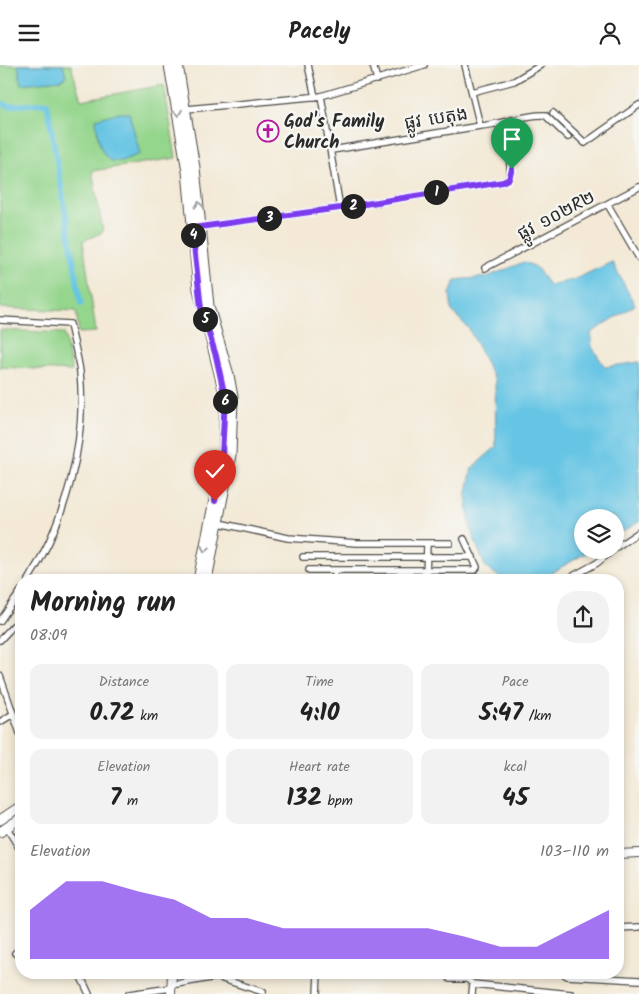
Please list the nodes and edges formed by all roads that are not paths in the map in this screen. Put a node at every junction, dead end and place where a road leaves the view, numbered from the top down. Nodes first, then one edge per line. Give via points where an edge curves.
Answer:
1 (169, 65) edge
2 (178, 65) edge
3 (308, 65) edge
4 (373, 65) edge
5 (424, 65) edge
6 (465, 65) edge
7 (541, 65) edge
8 (415, 66) edge
9 (377, 81) junction
10 (472, 92) junction
11 (318, 97) junction
12 (639, 105) edge
13 (186, 109) junction
14 (554, 113) dead end
15 (498, 125) junction
16 (480, 126) junction
17 (568, 137) dead end
18 (332, 150) junction
19 (639, 187) edge
20 (608, 205) junction
21 (340, 208) junction
22 (196, 228) junction
23 (639, 258) edge
24 (486, 268) dead end
25 (0, 320) edge
26 (219, 523) junction
27 (639, 532) edge
28 (464, 539) dead end
29 (624, 542) edge
30 (427, 543) junction
31 (450, 543) dead end
32 (303, 557) dead end
33 (427, 557) junction
34 (473, 557) junction
35 (601, 559) edge
36 (309, 570) dead end
37 (335, 570) junction
38 (426, 571) junction
39 (31, 574) edge
40 (199, 574) edge
41 (208, 574) edge
42 (335, 574) edge
43 (577, 574) edge
44 (15, 600) edge
45 (0, 621) edge
46 (15, 624) edge
47 (0, 640) edge
48 (0, 676) edge
49 (13, 714) junction
50 (15, 720) edge
51 (0, 722) edge
52 (15, 810) edge
53 (0, 820) edge
54 (15, 822) edge
55 (3, 830) edge
56 (15, 844) edge
57 (639, 853) edge
58 (624, 854) edge
59 (639, 927) edge
60 (624, 928) edge
61 (83, 979) edge
62 (208, 979) edge
63 (222, 979) edge
64 (318, 979) edge
65 (450, 979) dead end
66 (615, 979) edge
67 (639, 980) edge
68 (472, 985) junction
69 (171, 989) edge
70 (263, 992) dead end
71 (89, 994) edge
72 (128, 994) edge
73 (317, 994) edge
74 (472, 994) edge
75 (572, 994) edge

1 -> 22 main road
2 - 13 main road
3 - 11 street
4 - 9 street
5 - 8 street
6 - 10 street
7 - 10 street via 514,81
8 - 9 street
9 - 11 street
10 - 16 street
11 - 13 street
11 - 18 street
12 - 14 street via 585,143
22 -> 13 main road via 195,168
15 - 16 street, ផ្លូវ បេតុង
15 - 17 street, ផ្លូវ បេតុង via 545,115
15 - 21 street via 503,132 512,169 509,179
16 - 18 street, ផ្លូវ បេតុង
18 - 21 street
19 - 20 street, ផ្លូវ ១០២R២
20 - 23 street
20 - 24 street, ផ្លូវ ១០២R២
21 - 22 street
22 - 26 main road via 209,306 233,397 231,455
22 -> 40 main road via 201,308 221,378 225,411 217,490
25 - 39 street via 70,324 80,372 77,443 68,489 56,527
26 - 30 street via 288,539
26 - 41 main road
27 - 29 street
28 - 34 street
30 - 31 street
30 - 33 street
32 - 33 street
33 - 34 street
33 - 38 street
34 - 38 street via 476,570
35 - 43 street
36 - 37 street
37 - 38 street
37 - 42 street
44 - 45 street
46 - 47 street
48 - 49 street
49 - 50 street
49 - 51 street
52 - 53 main road
54 - 55 main road
55 - 56 street
57 - 58 street
59 - 60 street
61 - 71 street
62 - 69 street
63 - 70 street
64 - 73 street
65 - 68 street via 467,979
66 - 67 street
68 - 74 street
68 - 75 street
69 - 72 street

